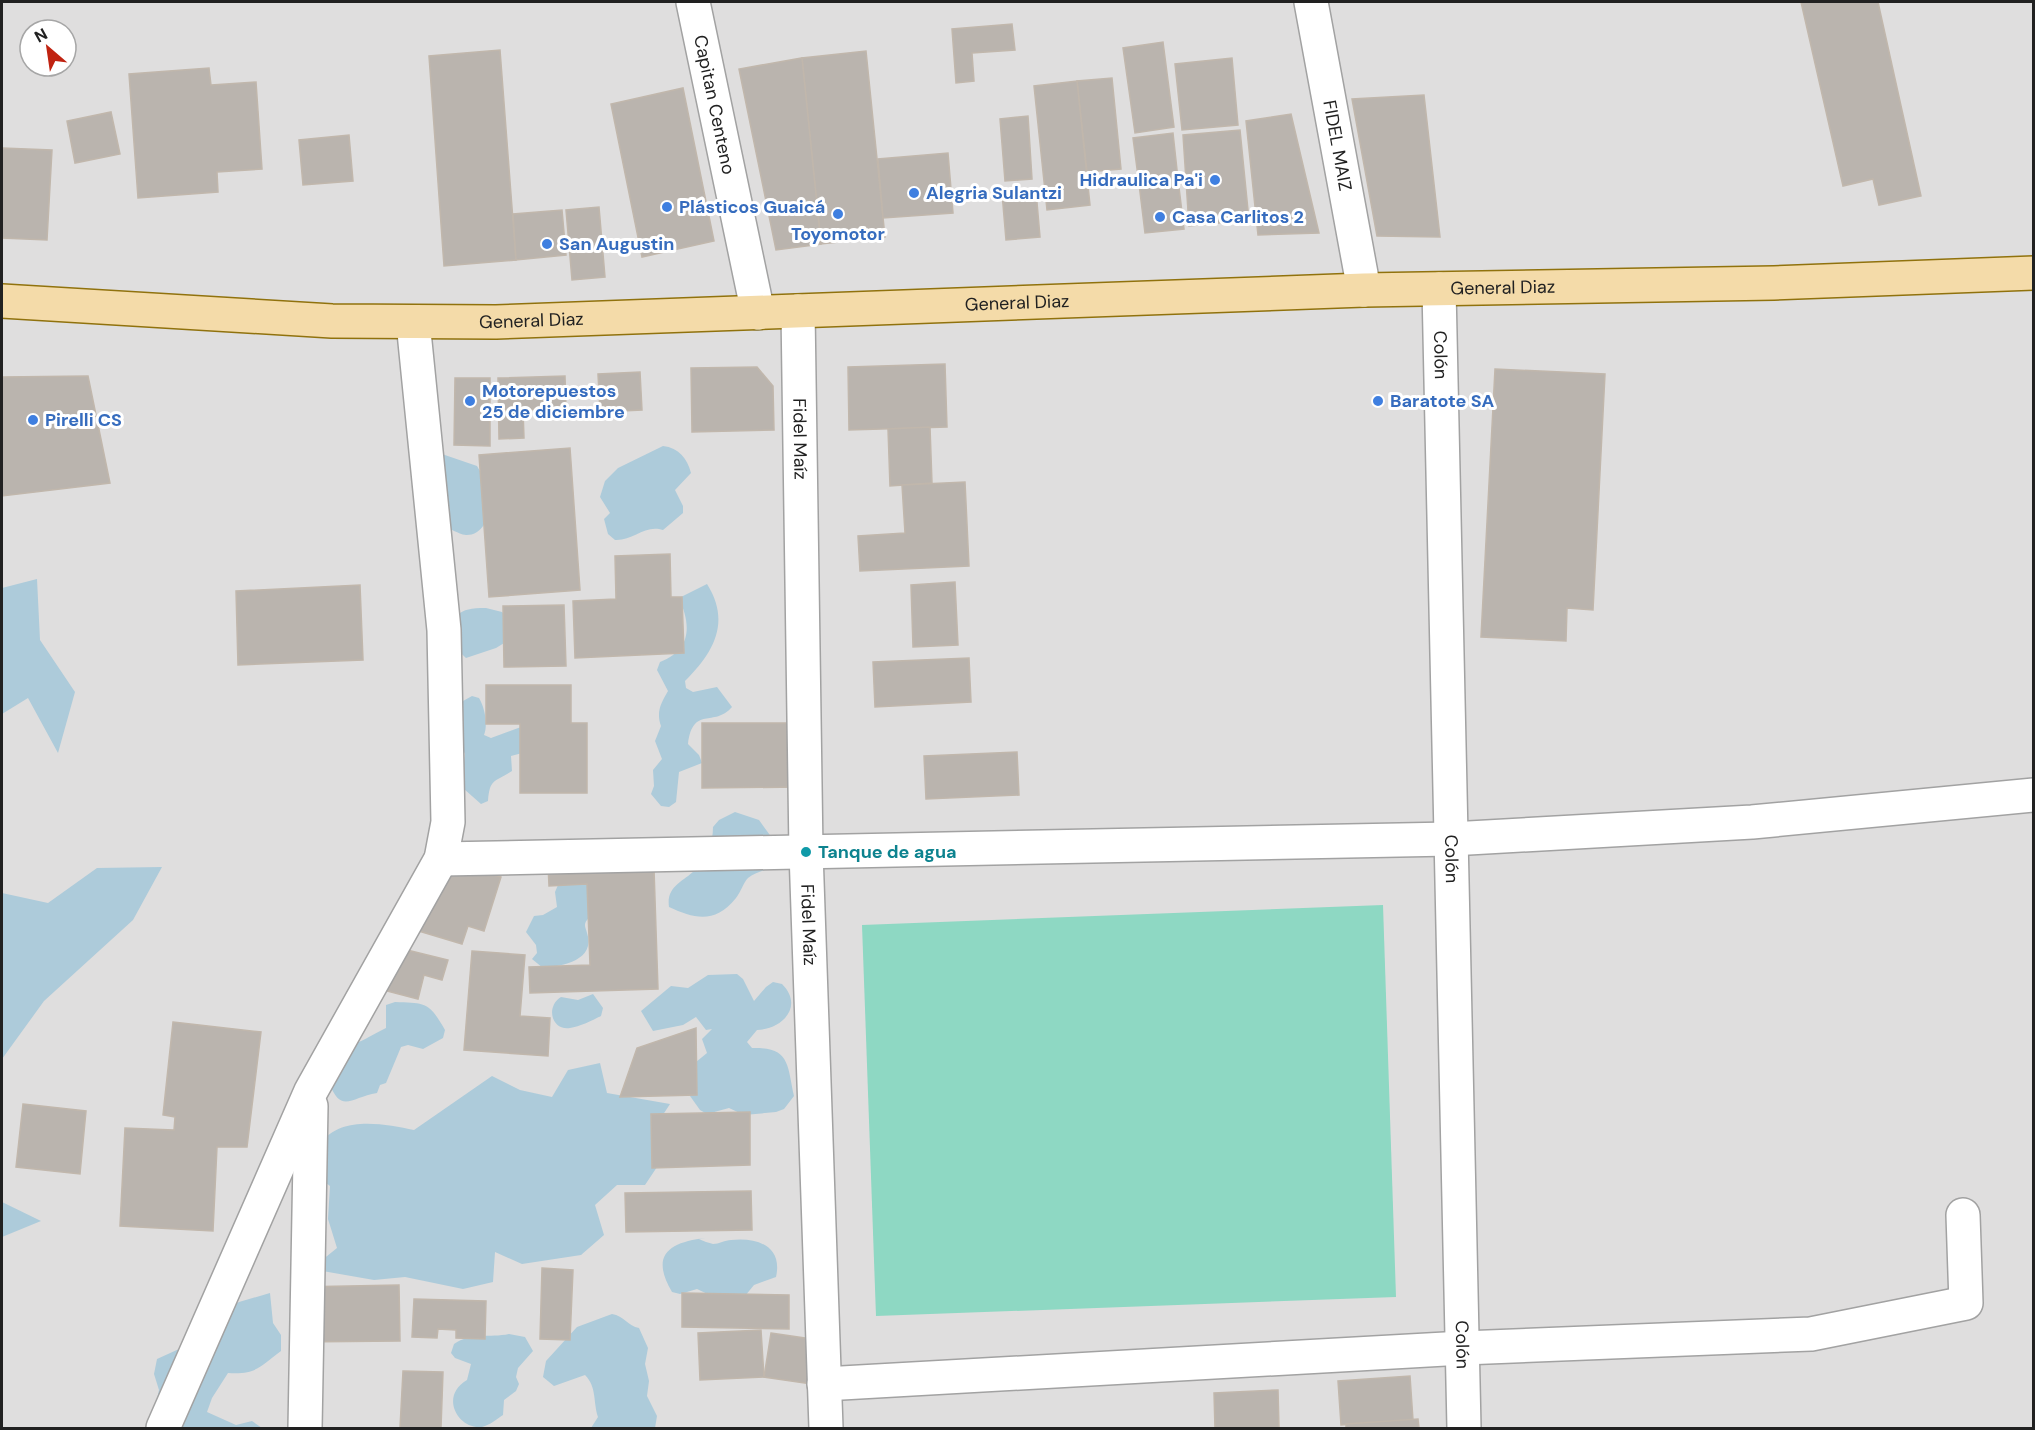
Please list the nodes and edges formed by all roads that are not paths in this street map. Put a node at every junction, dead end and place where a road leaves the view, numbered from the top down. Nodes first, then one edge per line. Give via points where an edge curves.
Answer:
1 (693, 2) edge
2 (1311, 2) edge
3 (2034, 273) edge
4 (1439, 289) junction
5 (1364, 290) junction
6 (2, 301) edge
7 (798, 311) junction
8 (758, 313) junction
9 (412, 322) junction
10 (2034, 795) edge
11 (1451, 839) junction
12 (806, 852) junction
13 (441, 859) junction
14 (311, 1091) junction
15 (1963, 1215) dead end
16 (1463, 1348) junction
17 (824, 1384) junction
18 (163, 1428) edge
19 (305, 1428) edge
20 (825, 1428) edge
21 (1464, 1428) edge

1 - 8 street, Capitan Centeno
2 - 5 street, FIDEL MAIZ
3 - 4 main road, General Diaz via 1774,283
4 - 5 main road, General Diaz
4 - 11 street, Colón
5 - 7 main road, General Diaz
6 - 9 main road, General Diaz via 332,321
7 - 8 main road, General Diaz
7 - 12 street, Fidel Maíz
8 - 9 main road, General Diaz
9 - 13 street via 444,630 448,822
10 - 11 street via 1752,822
11 - 12 street
11 - 16 street, Colón
12 - 13 street
12 - 17 street, Fidel Maíz
13 - 14 street
14 - 18 street
14 - 19 street
15 - 16 street via 1966,1303 1811,1334
16 - 17 street
16 - 21 street, Colón
17 - 20 street, Fidel Maíz

